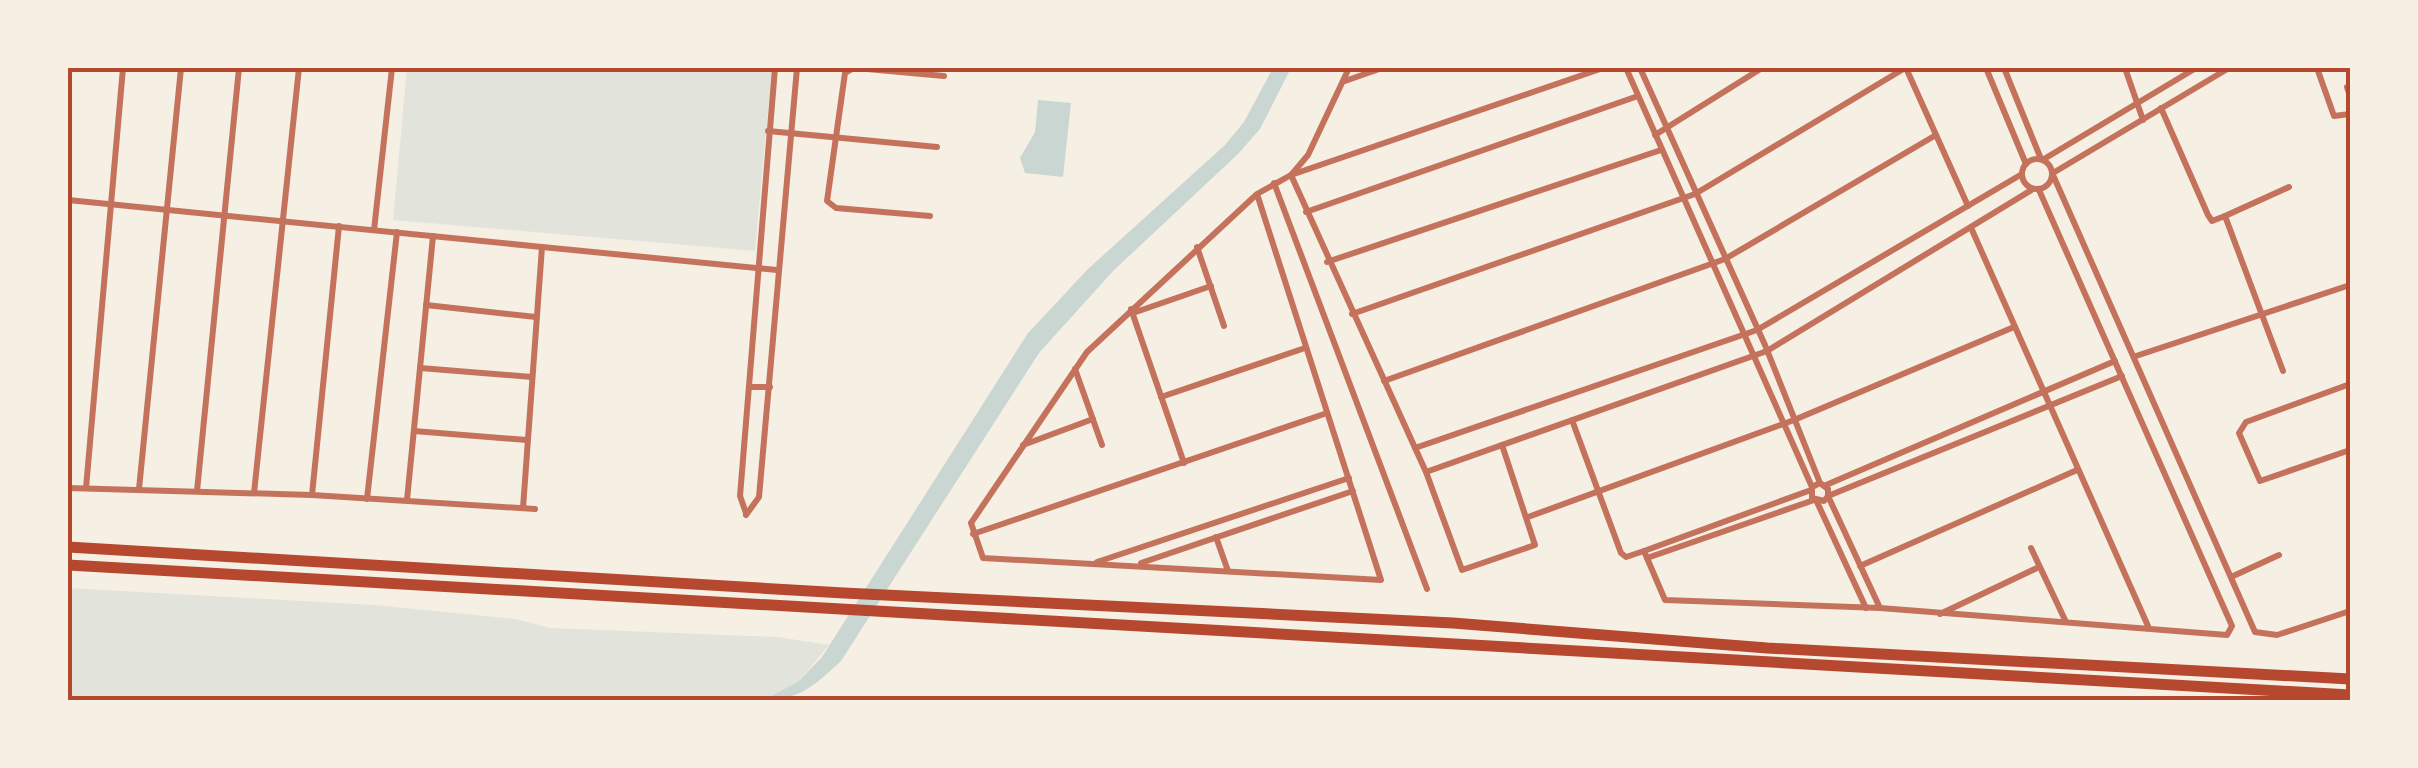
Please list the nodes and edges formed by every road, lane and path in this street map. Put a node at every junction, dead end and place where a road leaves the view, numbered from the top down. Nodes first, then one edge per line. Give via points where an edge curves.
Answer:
1 (123, 68) edge
2 (181, 68) edge
3 (238, 68) edge
4 (298, 68) edge
5 (392, 68) edge
6 (774, 68) edge
7 (797, 68) edge
8 (855, 68) edge
9 (1350, 68) edge
10 (1382, 68) edge
11 (1603, 68) edge
12 (1626, 68) edge
13 (1640, 68) edge
14 (1762, 68) edge
15 (1906, 68) edge
16 (1986, 68) edge
17 (2004, 68) edge
18 (2125, 68) edge
19 (2196, 68) edge
20 (2229, 68) edge
21 (2317, 68) edge
22 (2217, 71) edge
23 (944, 76) dead end
24 (1344, 81) junction
25 (2347, 87) dead end
26 (1638, 96) junction
27 (2350, 96) edge
28 (2161, 108) junction
29 (2139, 111) junction
30 (2350, 114) edge
31 (1666, 128) junction
32 (768, 132) junction
33 (790, 133) junction
34 (1655, 135) junction
35 (1936, 135) junction
36 (835, 137) junction
37 (937, 147) dead end
38 (1661, 150) junction
39 (2042, 159) junction
40 (2026, 164) junction
41 (2022, 174) junction
42 (2052, 174) junction
43 (1291, 175) junction
44 (1274, 183) junction
45 (2289, 187) dead end
46 (2036, 190) junction
47 (1257, 194) junction
48 (1694, 194) junction
49 (1682, 199) junction
50 (68, 200) edge
51 (108, 204) junction
52 (1968, 206) junction
53 (165, 209) junction
54 (1306, 212) junction
55 (225, 216) junction
56 (930, 216) dead end
57 (2225, 216) junction
58 (282, 222) junction
59 (339, 226) junction
60 (1972, 229) junction
61 (374, 230) junction
62 (397, 232) junction
63 (433, 236) junction
64 (1198, 247) junction
65 (542, 248) junction
66 (1724, 260) junction
67 (1327, 262) junction
68 (1711, 264) junction
69 (756, 268) junction
70 (777, 270) junction
71 (2350, 285) edge
72 (1211, 286) junction
73 (426, 305) junction
74 (1132, 311) junction
75 (1352, 314) junction
76 (2264, 314) junction
77 (536, 316) junction
78 (1224, 326) dead end
79 (2014, 326) junction
80 (1758, 332) junction
81 (1743, 339) junction
82 (1305, 348) junction
83 (1766, 348) junction
84 (1751, 356) junction
85 (2136, 356) junction
86 (2115, 361) junction
87 (420, 368) junction
88 (1074, 368) junction
89 (2283, 372) dead end
90 (2122, 376) junction
91 (532, 377) junction
92 (1384, 381) junction
93 (2350, 384) edge
94 (750, 387) junction
95 (770, 387) junction
96 (2045, 393) junction
97 (1161, 397) junction
98 (2050, 406) junction
99 (1327, 414) junction
100 (1093, 419) junction
101 (1572, 420) junction
102 (1794, 420) junction
103 (1783, 424) junction
104 (414, 431) junction
105 (527, 440) junction
106 (1502, 444) junction
107 (1102, 445) dead end
108 (1021, 446) junction
109 (1415, 448) junction
110 (2350, 450) edge
111 (1184, 463) junction
112 (2077, 470) junction
113 (1426, 472) junction
114 (1349, 478) junction
115 (1817, 487) junction
116 (68, 488) edge
117 (86, 488) junction
118 (1597, 489) junction
119 (138, 490) junction
120 (1353, 490) junction
121 (197, 492) junction
122 (254, 493) junction
123 (312, 495) junction
124 (1828, 496) junction
125 (367, 498) junction
126 (407, 500) junction
127 (1815, 501) junction
128 (523, 508) junction
129 (535, 508) dead end
130 (1528, 517) junction
131 (973, 534) junction
132 (1216, 537) junction
133 (68, 547) edge
134 (2031, 548) dead end
135 (1645, 554) junction
136 (2278, 555) dead end
137 (68, 564) edge
138 (1091, 564) junction
139 (1138, 564) junction
140 (1860, 566) junction
141 (2039, 567) junction
142 (1228, 571) junction
143 (2231, 577) junction
144 (1427, 589) dead end
145 (1866, 608) junction
146 (1880, 608) junction
147 (2350, 610) edge
148 (1939, 614) junction
149 (2066, 622) junction
150 (2148, 626) junction
151 (2350, 679) edge
152 (2350, 695) edge

1 - 51 street
2 - 53 street
3 - 55 street
4 - 58 street
5 - 61 street
6 - 32 street
7 - 33 street
8 - 23 street
8 - 36 street via 844,73
9 - 24 street
10 - 24 street
11 - 43 street
12 - 26 street
13 - 31 street
14 - 31 street
15 - 35 street
15 - 48 street
16 - 40 street
17 - 39 street
18 - 29 street
19 - 29 street
20 - 22 street
21 - 30 street via 2334,116
22 - 28 street
24 - 43 street
25 - 27 street
26 - 34 street
26 - 54 street
28 - 29 street
28 - 57 street via 2208,215 2212,221
29 - 39 street
29 - 42 street
31 - 34 street
31 - 48 street
32 - 33 street
32 - 69 street
33 - 36 street
33 - 70 street
34 - 38 street
35 - 52 street
35 - 66 street
36 - 37 street
36 - 56 street via 827,200 832,206
38 - 49 street
38 - 67 street
39 - 40 street
39 - 42 street
40 - 41 street
41 - 46 street via 2024,184
41 - 52 street
42 - 46 street
42 - 85 street
43 - 44 street
43 - 54 street
44 - 47 street
44 - 144 street
45 - 57 street
46 - 60 street
46 - 86 street
47 - 64 street
47 - 82 street
48 - 49 street
48 - 66 street
49 - 68 street
49 - 75 street
50 - 51 street
51 - 53 street
51 - 117 street
52 - 80 street
53 - 55 street
53 - 119 street
54 - 67 street
55 - 58 street
55 - 121 street
57 - 76 street
58 - 59 street
58 - 122 street
59 - 61 street
59 - 123 street
60 - 79 street
60 - 83 street
61 - 62 street
62 - 63 street
62 - 125 street
63 - 65 street
63 - 73 street
64 - 72 street
64 - 74 street
65 - 69 street
65 - 77 street
66 - 68 street
66 - 80 street
67 - 75 street
68 - 81 street
68 - 92 street
69 - 70 street
69 - 94 street
70 - 95 street
71 - 76 street
72 - 74 street
72 - 78 street
73 - 77 street
73 - 87 street
74 - 88 street
74 - 97 street
75 - 92 street
76 - 85 street
76 - 89 street
77 - 91 street
79 - 96 street
79 - 102 street
80 - 81 street
80 - 83 street
81 - 84 street
81 - 109 street
82 - 97 street
82 - 99 street
83 - 84 street
83 - 102 street
84 - 101 street
84 - 103 street
85 - 143 street
86 - 90 street
86 - 96 street
87 - 91 street
87 - 104 street
88 - 100 street
88 - 108 street
90 - 98 street
90 - 150 street via 2232,626 2227,635
91 - 105 street
92 - 109 street
93 - 110 street via 2246,422 2238,433 2260,482
94 - 95 street
94 - 95 street via 740,496 746,514 758,497
96 - 98 street
96 - 115 street
97 - 111 street
98 - 112 street
98 - 124 street
99 - 111 street
99 - 114 street
100 - 107 street
100 - 108 street
101 - 106 street
101 - 118 street
102 - 103 street
102 - 115 street
103 - 115 street
103 - 118 street
104 - 105 street
104 - 126 street
105 - 128 street
106 - 113 street
106 - 130 street
108 - 131 street via 971,523
109 - 113 street
111 - 131 street
112 - 140 street
112 - 150 street
113 - 130 street via 1462,570 1530,550 1535,537
114 - 120 street
114 - 138 street
115 - 124 street
115 - 127 street
115 - 135 street
116 - 117 street
117 - 119 street
118 - 130 street
118 - 135 street via 1621,553
119 - 121 street
120 - 132 street
120 - 142 street via 1379,581
121 - 122 street
122 - 123 street
123 - 125 street
124 - 127 street
124 - 140 street
125 - 126 street
126 - 128 street
127 - 135 street
127 - 145 street
128 - 129 street
131 - 138 street via 986,560
132 - 139 street
132 - 142 street
133 - 151 highway
134 - 141 street
135 - 145 street via 1665,600
136 - 143 street
137 - 152 highway
138 - 139 street
139 - 142 street
140 - 146 street
141 - 148 street
141 - 149 street
143 - 147 street via 2260,636
145 - 146 street
146 - 148 street
148 - 149 street
149 - 150 street

